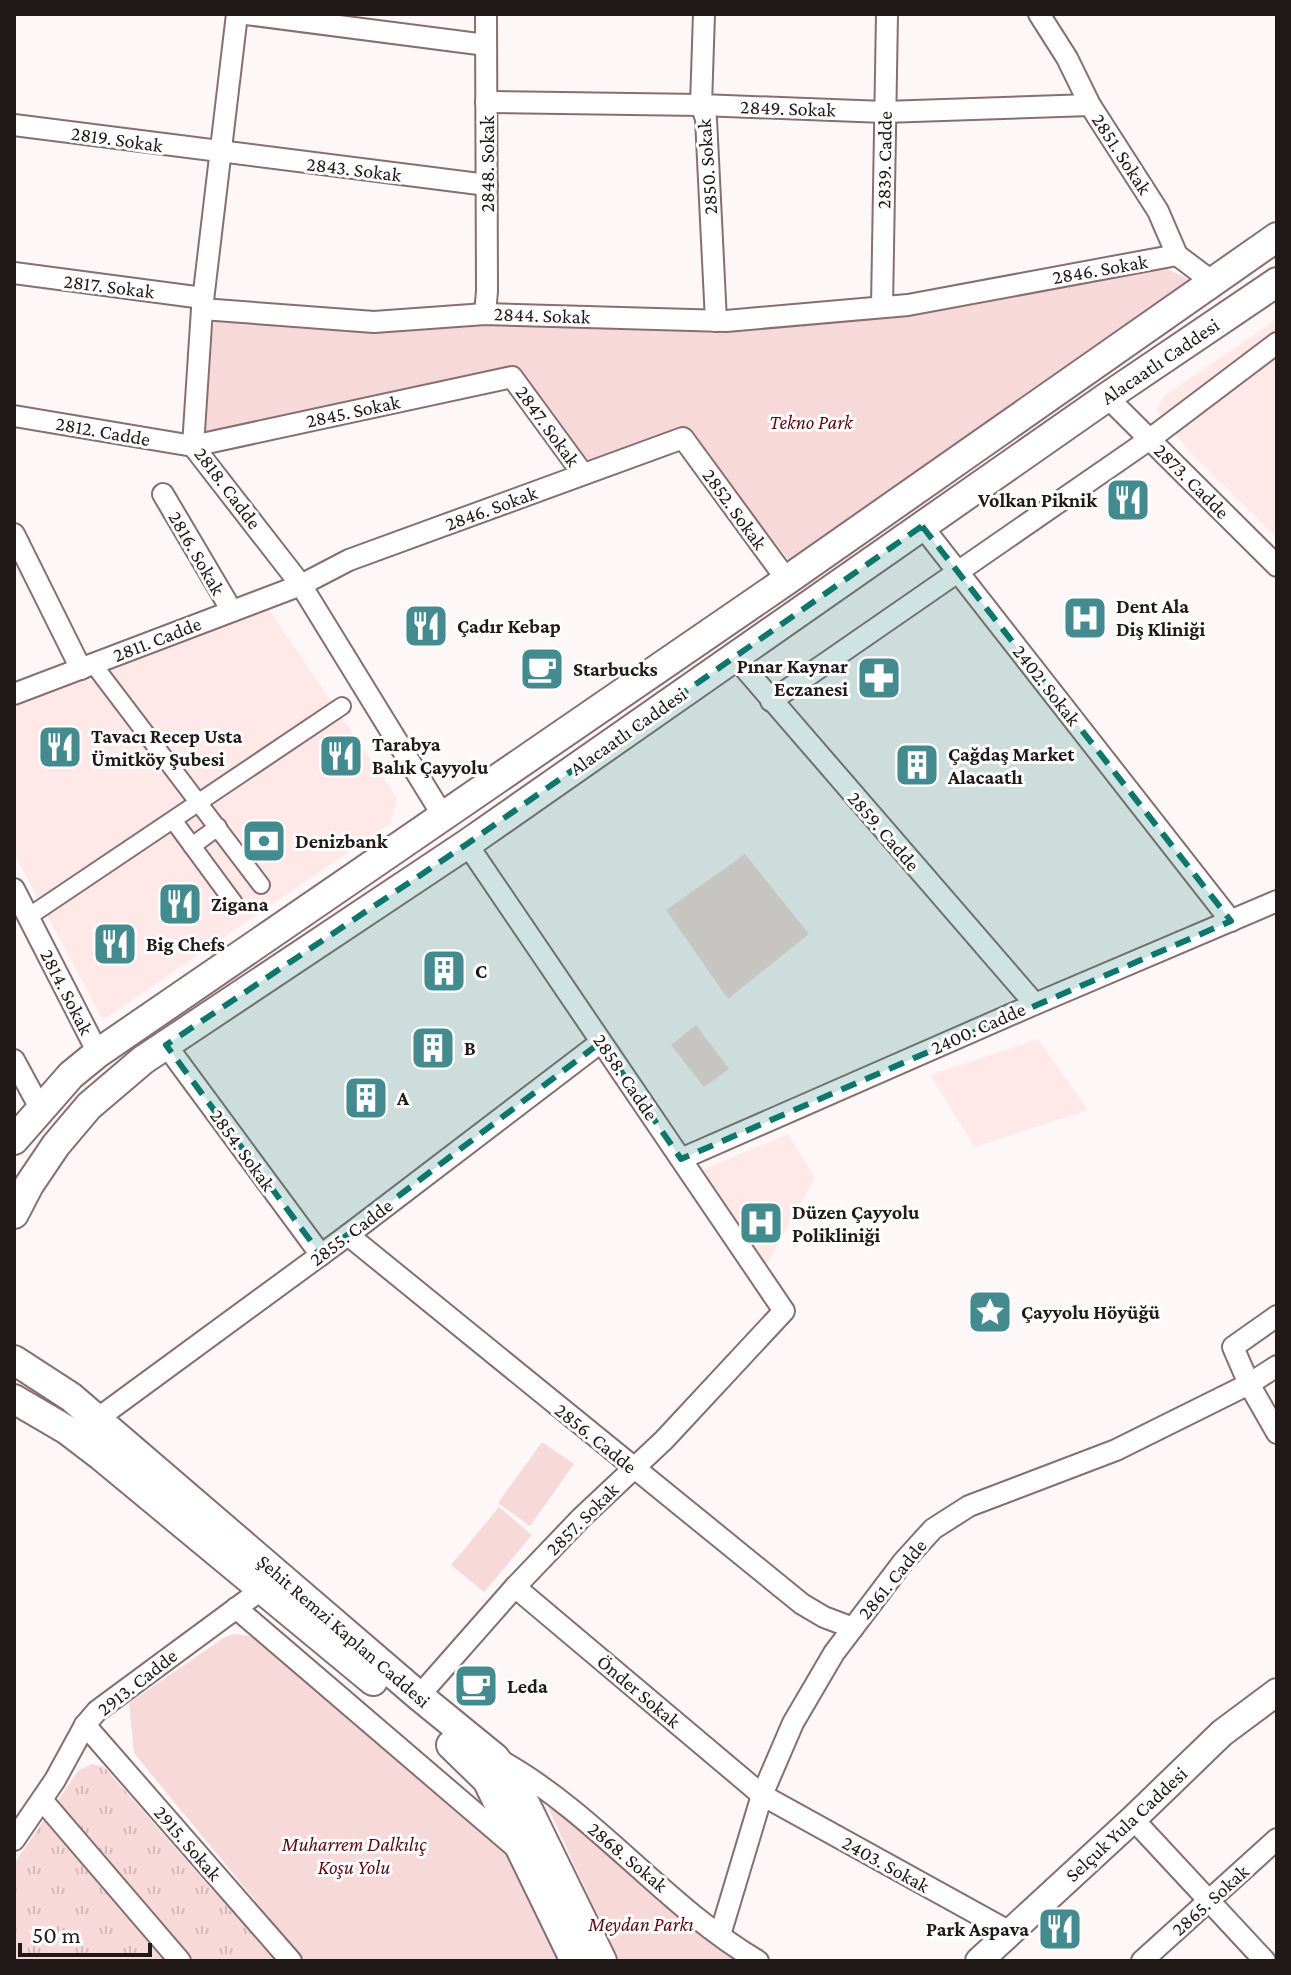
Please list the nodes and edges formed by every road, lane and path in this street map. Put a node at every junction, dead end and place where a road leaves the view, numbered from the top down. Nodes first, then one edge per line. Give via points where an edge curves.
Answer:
1 (237, 14) edge
2 (246, 14) edge
3 (486, 14) edge
4 (704, 14) edge
5 (887, 14) edge
6 (1039, 14) edge
7 (486, 45) junction
8 (486, 102) junction
9 (701, 105) junction
10 (1090, 105) junction
11 (884, 112) junction
12 (14, 125) edge
13 (220, 153) junction
14 (487, 185) junction
15 (1277, 222) edge
16 (1277, 237) edge
17 (1177, 255) junction
18 (1251, 256) junction
19 (14, 273) edge
20 (1277, 282) edge
21 (1214, 283) junction
22 (202, 304) junction
23 (882, 307) junction
24 (485, 314) junction
25 (716, 321) junction
26 (1277, 343) edge
27 (512, 377) joint
28 (1107, 397) junction
29 (14, 416) edge
30 (683, 438) joint
31 (1150, 439) junction
32 (193, 446) junction
33 (583, 474) junction
34 (163, 494) dead end
35 (922, 526) junction
36 (14, 534) edge
37 (1277, 566) edge
38 (958, 572) junction
39 (787, 580) junction
40 (301, 585) junction
41 (232, 611) junction
42 (734, 656) junction
43 (87, 666) junction
44 (14, 694) edge
45 (771, 701) junction
46 (342, 706) dead end
47 (199, 803) junction
48 (443, 816) junction
49 (173, 820) junction
50 (218, 827) junction
51 (467, 844) junction
52 (192, 846) junction
53 (261, 885) dead end
54 (14, 889) edge
55 (1277, 901) edge
56 (234, 903) dead end
57 (28, 917) junction
58 (1231, 921) junction
59 (1035, 1004) junction
60 (601, 1042) junction
61 (166, 1045) junction
62 (98, 1053) junction
63 (14, 1060) edge
64 (40, 1108) junction
65 (14, 1140) edge
66 (681, 1159) junction
67 (14, 1214) edge
68 (348, 1235) junction
69 (321, 1255) junction
70 (784, 1311) joint
71 (1277, 1316) edge
72 (14, 1360) edge
73 (1277, 1366) edge
74 (1249, 1384) junction
75 (14, 1399) edge
76 (97, 1419) junction
77 (14, 1424) edge
78 (67, 1430) junction
79 (1277, 1433) edge
80 (633, 1469) junction
81 (515, 1587) junction
82 (261, 1590) junction
83 (236, 1608) junction
84 (853, 1628) junction
85 (1277, 1692) edge
86 (419, 1696) junction
87 (85, 1725) junction
88 (495, 1758) junction
89 (762, 1795) junction
90 (42, 1800) junction
91 (1133, 1819) junction
92 (1277, 1839) edge
93 (14, 1840) edge
94 (520, 1852) junction
95 (1211, 1900) junction
96 (1010, 1932) junction
97 (720, 1935) junction
98 (180, 1961) edge
99 (291, 1961) edge
100 (575, 1961) edge
101 (602, 1961) edge
102 (758, 1961) edge
103 (979, 1961) edge
104 (1142, 1961) edge
105 (1265, 1961) edge

1 - 13 street, 2818. Cadde
2 - 7 street
3 - 7 street, 2848. Sokak
4 - 9 street, 2850. Sokak
5 - 11 street, 2839. Cadde
6 - 10 street, 2851. Sokak
7 - 8 street, 2848. Sokak
8 - 9 street, 2849. Sokak
8 - 14 street, 2848. Sokak
9 - 11 street, 2849. Sokak
9 - 25 street, 2850. Sokak via 706,119
10 - 11 street, 2849. Sokak
10 - 17 street, 2851. Sokak via 1158,211
11 - 23 street, 2839. Cadde
12 - 13 street, 2819. Sokak
13 - 14 street, 2843. Sokak
13 - 22 street, 2818. Cadde
14 - 24 street, 2848. Sokak
15 - 18 main road
16 - 18 main road, Alacaatlı Caddesi
17 - 21 street, 2851. Sokak
17 - 23 street, 2846. Sokak
18 - 21 main road, Alacaatlı Caddesi
19 - 22 street, 2817. Sokak
20 - 28 main road, Alacaatlı Caddesi
21 - 39 main road, Alacaatlı Caddesi
22 - 24 street, 2844. Sokak via 374,322
22 - 32 street, 2818. Cadde
23 - 25 street, 2844. Sokak
24 - 25 street, 2844. Sokak
26 - 31 street
27 - 32 street, 2845. Sokak
27 - 33 street, 2847. Sokak
28 - 31 street, 2873. Cadde
28 - 35 main road, Alacaatlı Caddesi
29 - 32 street, 2812. Cadde
30 - 33 street, 2846. Sokak
30 - 39 street, 2852. Sokak
31 - 37 street, 2873. Cadde
31 - 38 street
32 - 40 street, 2818. Cadde
33 - 40 street, 2846. Sokak via 349,560
34 - 41 street, 2816. Sokak
35 - 38 street, 2402. Sokak
35 - 42 main road, Alacaatlı Caddesi
36 - 43 street
38 - 45 street
38 - 58 street, 2402. Sokak
39 - 48 main road, Alacaatlı Caddesi
40 - 41 street, 2811. Cadde
40 - 48 street, 2818. Cadde
41 - 43 street, 2811. Cadde
42 - 45 street, 2859. Cadde
42 - 51 main road, Alacaatlı Caddesi
43 - 44 street, 2811. Cadde
43 - 47 street
45 - 59 street, 2859. Cadde
46 - 47 street
47 - 49 street
47 - 50 street
48 - 62 main road, Alacaatlı Caddesi
49 - 52 street
49 - 57 street
50 - 52 street
50 - 53 street
51 - 60 street, 2858. Cadde
51 - 61 main road, Alacaatlı Caddesi
52 - 56 street
54 - 57 street, 2814. Sokak
55 - 58 street, 2400. Cadde
57 - 62 street, 2814. Sokak
58 - 59 street, 2400. Cadde
59 - 66 street, 2400. Cadde
60 - 66 street, 2858. Cadde
60 - 68 street, 2855. Cadde
61 - 67 main road, Alacaatlı Caddesi via 89,1106 41,1165
61 - 69 street, 2854. Sokak
62 - 64 main road, Alacaatlı Caddesi
63 - 64 street
64 - 65 main road, Alacaatlı Caddesi
66 - 70 street, 2858. Cadde
68 - 69 street, 2855. Cadde
68 - 80 street, 2856. Cadde
69 - 76 street, 2855. Cadde
70 - 80 street, 2857. Sokak
71 - 74 street via 1233,1347
72 - 76 main road, Şehit Remzi Kaplan Caddesi
73 - 74 street, 2861. Cadde
74 - 79 street
74 - 84 street, 2861. Cadde via 1116,1450 969,1506 933,1529
75 - 78 main road, Şehit Remzi Kaplan Caddesi
76 - 86 main road, Şehit Remzi Kaplan Caddesi
77 - 78 main road
78 - 82 main road, Şehit Remzi Kaplan Caddesi
80 - 81 street, 2857. Sokak
80 - 84 street, 2856. Cadde via 802,1604
81 - 86 street, 2857. Sokak
81 - 89 street, Önder Sokak
82 - 83 street, 2913. Cadde
82 - 94 main road, Şehit Remzi Kaplan Caddesi via 478,1768
83 - 87 street, 2913. Cadde via 113,1697
83 - 94 street
84 - 89 street, 2861. Cadde via 793,1723
85 - 91 street, Selçuk Yula Caddesi via 1222,1733
86 - 88 main road, Şehit Remzi Kaplan Caddesi
87 - 90 street, 2913. Cadde
87 - 99 street, 2915. Sokak
88 - 97 street, 2868. Sokak via 568,1808
88 - 101 main road, Şehit Remzi Kaplan Caddesi via 519,1791
89 - 96 street, 2403. Sokak
89 - 97 street, 2861. Cadde
90 - 93 street, 2913. Cadde
90 - 98 street
91 - 95 street
91 - 96 street, Selçuk Yula Caddesi
92 - 95 street, 2865. Sokak
94 - 100 main road, Şehit Remzi Kaplan Caddesi
95 - 104 street, 2865. Sokak
95 - 105 street
96 - 103 street, Selçuk Yula Caddesi
97 - 102 street, 2868. Sokak

